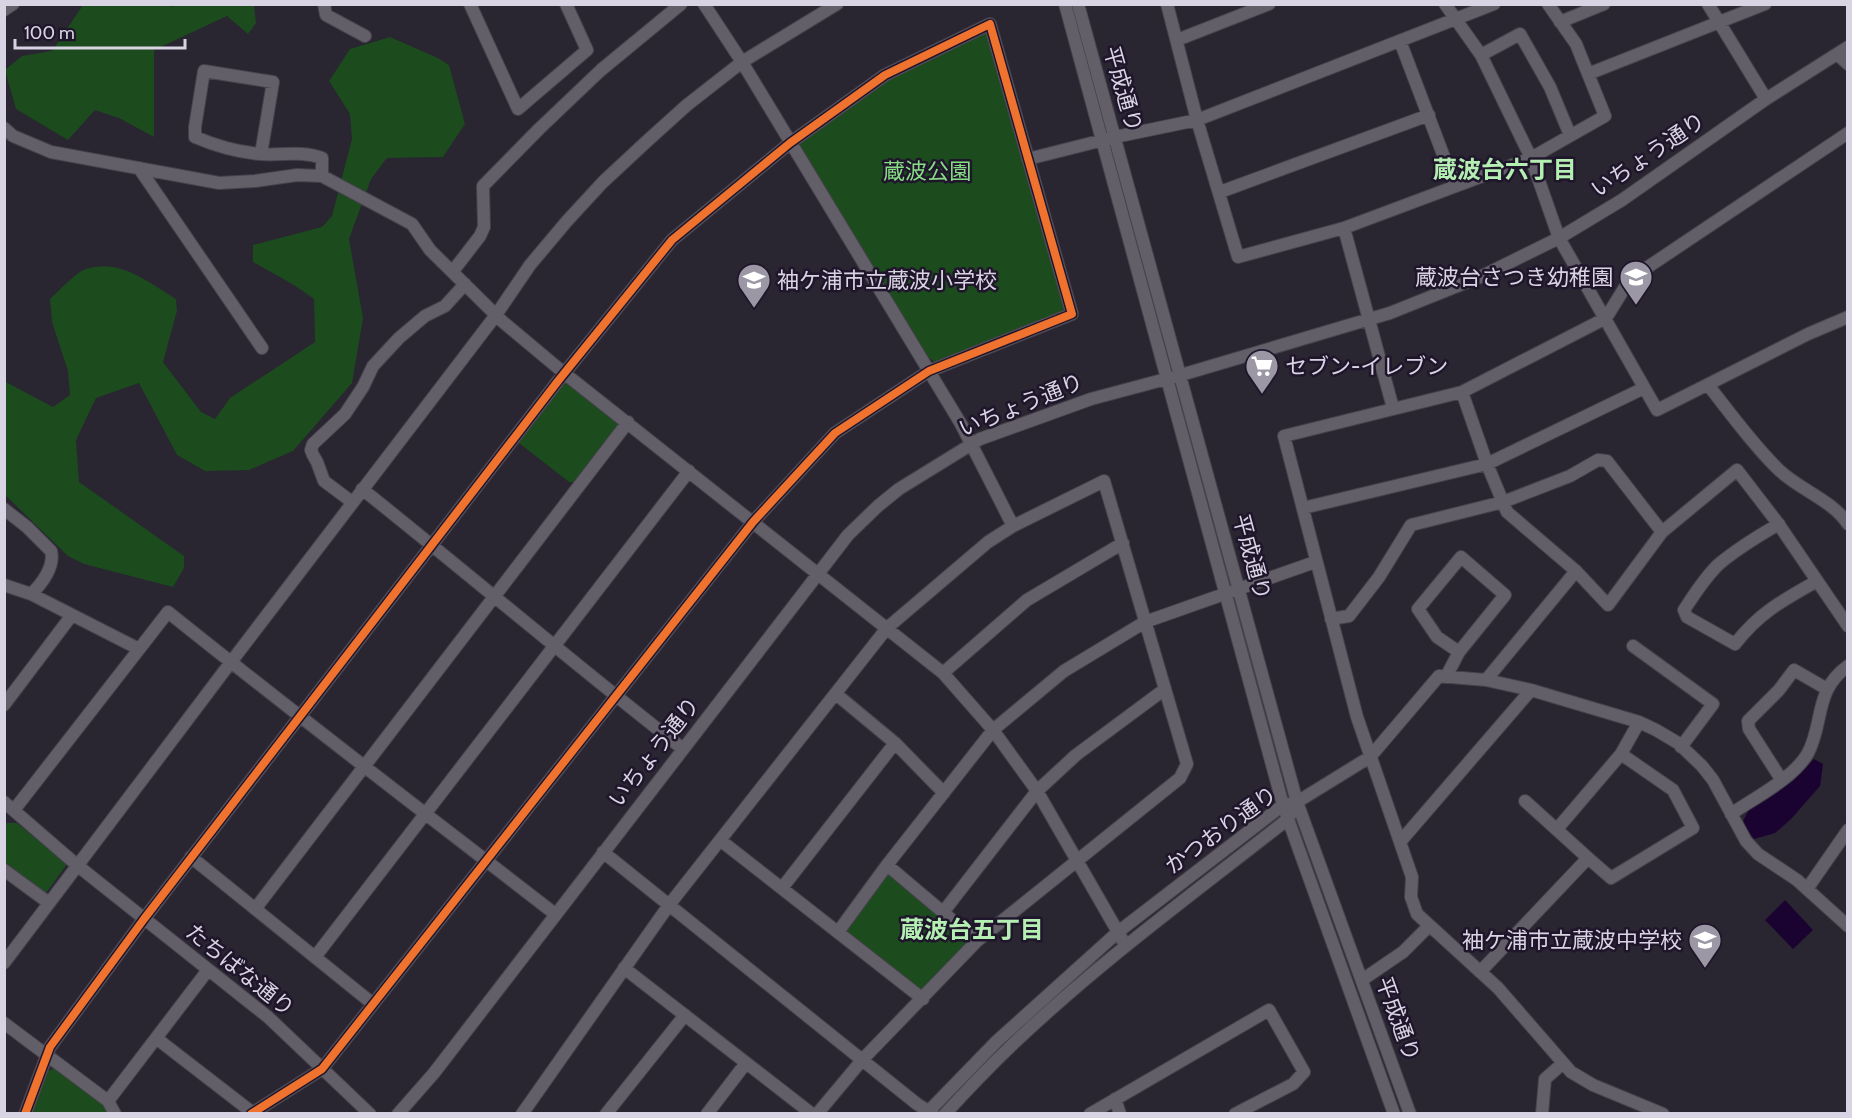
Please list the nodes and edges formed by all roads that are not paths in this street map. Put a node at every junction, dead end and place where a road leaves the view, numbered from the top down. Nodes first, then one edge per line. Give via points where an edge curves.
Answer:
1 (13, 4) edge
2 (324, 4) edge
3 (470, 4) edge
4 (566, 4) edge
5 (681, 4) edge
6 (704, 4) edge
7 (837, 4) edge
8 (1065, 4) edge
9 (1078, 4) edge
10 (1167, 4) edge
11 (1269, 4) edge
12 (1445, 4) edge
13 (1494, 4) edge
14 (1548, 4) edge
15 (1604, 4) edge
16 (1708, 4) edge
17 (1765, 4) edge
18 (4, 10) edge
19 (1456, 20) junction
20 (1560, 22) junction
21 (1719, 23) junction
22 (365, 36) dead end
23 (1177, 40) junction
24 (1401, 41) junction
25 (1848, 46) edge
26 (1837, 54) junction
27 (1481, 55) junction
28 (742, 62) junction
29 (1848, 64) edge
30 (1588, 74) junction
31 (1766, 99) junction
32 (1429, 115) junction
33 (1197, 120) junction
34 (4, 128) edge
35 (1848, 133) edge
36 (1570, 135) junction
37 (1109, 139) junction
38 (790, 143) junction
39 (261, 154) junction
40 (1531, 158) junction
41 (1029, 159) junction
42 (139, 168) junction
43 (322, 176) junction
44 (1455, 186) junction
45 (1220, 192) junction
46 (1344, 228) junction
47 (1559, 238) junction
48 (453, 271) junction
49 (465, 284) junction
50 (496, 315) junction
51 (1848, 317) edge
52 (1606, 318) junction
53 (1369, 319) junction
54 (262, 348) dead end
55 (929, 371) junction
56 (564, 373) junction
57 (1181, 375) junction
58 (1168, 378) junction
59 (1708, 385) junction
60 (1644, 388) junction
61 (1462, 392) junction
62 (1393, 408) junction
63 (628, 422) junction
64 (971, 444) junction
65 (1487, 464) junction
66 (689, 471) junction
67 (362, 489) junction
68 (352, 502) junction
69 (1503, 502) junction
70 (1304, 508) junction
71 (4, 509) edge
72 (1846, 517) edge
73 (753, 522) junction
74 (1779, 524) junction
75 (1013, 526) junction
76 (1662, 532) junction
77 (1124, 543) junction
78 (431, 544) junction
79 (1315, 562) junction
80 (1576, 571) junction
81 (818, 574) junction
82 (1817, 581) junction
83 (4, 585) edge
84 (1239, 590) junction
85 (31, 594) junction
86 (1226, 594) junction
87 (494, 597) junction
88 (72, 615) junction
89 (1331, 619) junction
90 (1145, 622) junction
91 (1848, 626) edge
92 (886, 628) junction
93 (554, 646) junction
94 (1633, 646) dead end
95 (139, 649) junction
96 (1459, 652) junction
97 (231, 662) junction
98 (1848, 666) edge
99 (944, 673) junction
100 (1446, 677) junction
101 (1486, 680) junction
102 (1165, 689) junction
103 (1827, 689) junction
104 (1531, 690) junction
105 (836, 694) junction
106 (617, 696) junction
107 (4, 705) edge
108 (300, 718) junction
109 (1639, 722) junction
110 (993, 730) junction
111 (895, 743) junction
112 (1681, 747) junction
113 (683, 748) junction
114 (1621, 754) junction
115 (1370, 757) junction
116 (364, 768) junction
117 (1782, 779) junction
118 (1037, 791) junction
119 (944, 794) junction
120 (1526, 801) dead end
121 (1298, 802) junction
122 (1283, 805) junction
123 (8, 807) edge
124 (426, 813) junction
125 (1731, 814) junction
126 (1288, 819) junction
127 (1557, 829) junction
128 (1848, 830) edge
129 (720, 840) junction
130 (1400, 842) junction
131 (603, 852) junction
132 (191, 857) junction
133 (1588, 858) junction
134 (487, 861) junction
135 (1078, 861) junction
136 (887, 865) junction
137 (78, 866) junction
138 (4, 870) edge
139 (782, 888) junction
140 (1807, 889) junction
141 (49, 903) junction
142 (669, 905) junction
143 (255, 909) junction
144 (944, 911) junction
145 (555, 914) junction
146 (144, 919) junction
147 (1429, 926) junction
148 (1848, 926) edge
149 (838, 932) junction
150 (1118, 932) junction
151 (977, 941) junction
152 (1126, 946) junction
153 (315, 957) junction
154 (4, 963) edge
155 (624, 969) junction
156 (208, 970) junction
157 (1480, 972) junction
158 (1362, 980) junction
159 (923, 999) junction
160 (373, 1004) junction
161 (685, 1016) junction
162 (4, 1023) edge
163 (156, 1038) junction
164 (46, 1054) junction
165 (864, 1059) junction
166 (746, 1063) junction
167 (1562, 1064) junction
168 (322, 1069) junction
169 (1114, 1100) junction
170 (108, 1101) junction
171 (1632, 1108) edge
172 (25, 1113) edge
173 (115, 1113) edge
174 (252, 1113) edge
175 (370, 1113) edge
176 (398, 1113) edge
177 (522, 1113) edge
178 (606, 1113) edge
179 (707, 1113) edge
180 (812, 1113) edge
181 (817, 1113) edge
182 (929, 1113) edge
183 (945, 1113) edge
184 (1090, 1113) edge
185 (1120, 1113) edge
186 (1235, 1113) edge
187 (1394, 1113) edge
188 (1410, 1113) edge
189 (1542, 1113) edge
190 (1662, 1113) edge

1 - 18 street
2 - 22 street via 326,15
3 - 4 street via 518,109 587,50
5 - 48 street via 601,70 483,186 484,227
6 - 28 street
7 - 28 street
8 - 37 street, 平成通り
9 - 37 street, 平成通り
10 - 23 street
11 - 23 street
12 - 19 street
13 - 19 street
14 - 20 street
15 - 20 street
16 - 21 street
17 - 21 street
19 - 24 street
19 - 27 street
20 - 30 street via 1576,44
21 - 30 street
21 - 31 street
23 - 33 street
24 - 32 street
24 - 33 street
25 - 26 street, いちょう通り
26 - 29 street
26 - 31 street, いちょう通り
27 - 36 street via 1520,34 1550,87
27 - 40 street
28 - 38 street
28 - 50 street via 687,105 603,182 530,266
30 - 36 street via 1605,116
31 - 47 street, いちょう通り via 1622,200
32 - 44 street
32 - 45 street
33 - 37 street
33 - 45 street
34 - 42 street via 13,136 51,152
35 - 52 street via 1630,279
36 - 40 street
37 - 41 street
37 - 57 street, 平成通り
37 - 58 street, 平成通り
38 - 41 street via 885,75 990,24
38 - 55 street
38 - 56 street via 672,240
39 - 39 street via 221,148 195,138 204,71 273,82
39 - 43 street via 309,153 322,158
40 - 44 street
40 - 47 street
41 - 55 street via 1072,314
42 - 43 street via 219,183
42 - 54 street
43 - 48 street via 412,224 430,250
44 - 46 street
45 - 46 street via 1238,257
46 - 53 street
47 - 52 street
47 - 53 street, いちょう通り via 1480,277
48 - 49 street
49 - 50 street
49 - 68 street via 445,306 425,315 399,338 373,366 345,414 313,444 313,455 324,481
50 - 56 street
50 - 67 street
51 - 59 street
52 - 60 street
52 - 61 street
53 - 57 street, いちょう通り
53 - 62 street
55 - 64 street
55 - 73 street via 835,433
56 - 63 street
56 - 78 street
57 - 58 street, いちょう通り
57 - 84 street, 平成通り
58 - 64 street, いちょう通り via 1091,399
58 - 86 street, 平成通り
59 - 60 street via 1657,410
59 - 72 street via 1781,472
60 - 65 street
61 - 62 street
61 - 65 street
62 - 70 street via 1284,436
63 - 66 street
63 - 87 street
64 - 75 street
64 - 81 street, いちょう通り via 878,506 848,535
65 - 69 street
65 - 70 street
66 - 73 street
66 - 93 street
67 - 68 street
67 - 78 street
68 - 97 street
69 - 76 street via 1570,476 1598,460 1607,461
69 - 80 street via 1513,519
69 - 89 street via 1411,525 1349,616
70 - 79 street
71 - 85 street via 51,551 48,571
73 - 81 street
73 - 106 street
74 - 76 street via 1737,470
74 - 82 street
74 - 82 street via 1718,565 1684,610 1687,617 1735,644 1775,604
75 - 77 street via 1104,481
75 - 92 street via 988,542
76 - 80 street via 1608,605
77 - 90 street
77 - 99 street via 1027,600
78 - 87 street
78 - 108 street
79 - 84 street
79 - 89 street
80 - 101 street
81 - 92 street
81 - 113 street, いちょう通り
82 - 91 street
83 - 85 street
84 - 86 street
84 - 121 street, 平成通り
85 - 88 street
86 - 90 street
86 - 122 street, 平成通り
87 - 93 street
87 - 116 street
88 - 95 street
88 - 107 street
89 - 115 street
90 - 102 street
90 - 110 street via 1064,671
92 - 99 street
92 - 105 street
93 - 106 street
93 - 124 street
94 - 112 street via 1713,704
95 - 97 street via 168,612
95 - 123 street
96 - 96 street via 1505,595 1461,557 1418,609 1437,637
96 - 100 street
97 - 108 street
97 - 137 street
98 - 103 street
99 - 110 street
100 - 101 street
100 - 115 street via 1439,676
101 - 104 street
102 - 118 street via 1076,755
102 - 135 street via 1185,771
103 - 117 street via 1807,755
103 - 117 street via 1794,670 1748,721 1749,729
104 - 109 street
104 - 130 street
105 - 111 street
105 - 129 street
106 - 113 street
106 - 134 street
108 - 116 street
108 - 132 street
109 - 112 street
109 - 114 street
110 - 118 street
110 - 119 street
111 - 119 street
111 - 139 street
112 - 125 street via 1713,780
113 - 131 street, いちょう通り
114 - 127 street
114 - 133 street via 1673,790 1693,828 1611,878
115 - 121 street
115 - 130 street
116 - 124 street
116 - 143 street
117 - 125 street
118 - 135 street
118 - 144 street
119 - 136 street
120 - 127 street
121 - 122 street, かつおり通り
121 - 126 street, かつおり通り
121 - 158 street, 平成通り
122 - 126 street, 平成通り
122 - 150 street, かつおり通り
123 - 137 street, たちばな通り
124 - 134 street
124 - 153 street
125 - 140 street via 1758,854
126 - 152 street, かつおり通り
126 - 187 street, 平成通り
127 - 133 street
128 - 140 street
129 - 139 street
129 - 142 street
130 - 147 street via 1412,877 1412,897 1418,914
131 - 142 street
131 - 145 street, いちょう通り
132 - 143 street
132 - 146 street
133 - 157 street
134 - 145 street
134 - 160 street
135 - 150 street
135 - 151 street
136 - 144 street
136 - 149 street
137 - 141 street
137 - 146 street, たちばな通り
138 - 141 street
139 - 149 street
140 - 148 street
141 - 154 street
142 - 155 street
142 - 165 street
143 - 153 street
144 - 151 street
145 - 176 street, いちょう通り via 434,1073
146 - 156 street, たちばな通り
146 - 164 street
147 - 157 street
147 - 158 street via 1403,952
149 - 159 street
150 - 152 street
150 - 182 street, かつおり通り via 997,1041
151 - 159 street
152 - 183 street, かつおり通り via 1012,1045
153 - 160 street
155 - 161 street
155 - 177 street
156 - 163 street
156 - 168 street, たちばな通り via 268,1017
157 - 167 street
158 - 188 street, 平成通り
159 - 165 street
160 - 168 street
161 - 166 street
161 - 178 street
162 - 164 street
163 - 170 street
163 - 174 street
164 - 170 street
164 - 172 street
165 - 181 street
165 - 182 street
166 - 179 street
166 - 180 street
167 - 171 street
167 - 189 street via 1545,1079
168 - 174 street
168 - 175 street, たちばな通り
169 - 184 street
169 - 185 street
169 - 186 street via 1269,1010 1304,1072 1293,1084
170 - 173 street
171 - 190 street

